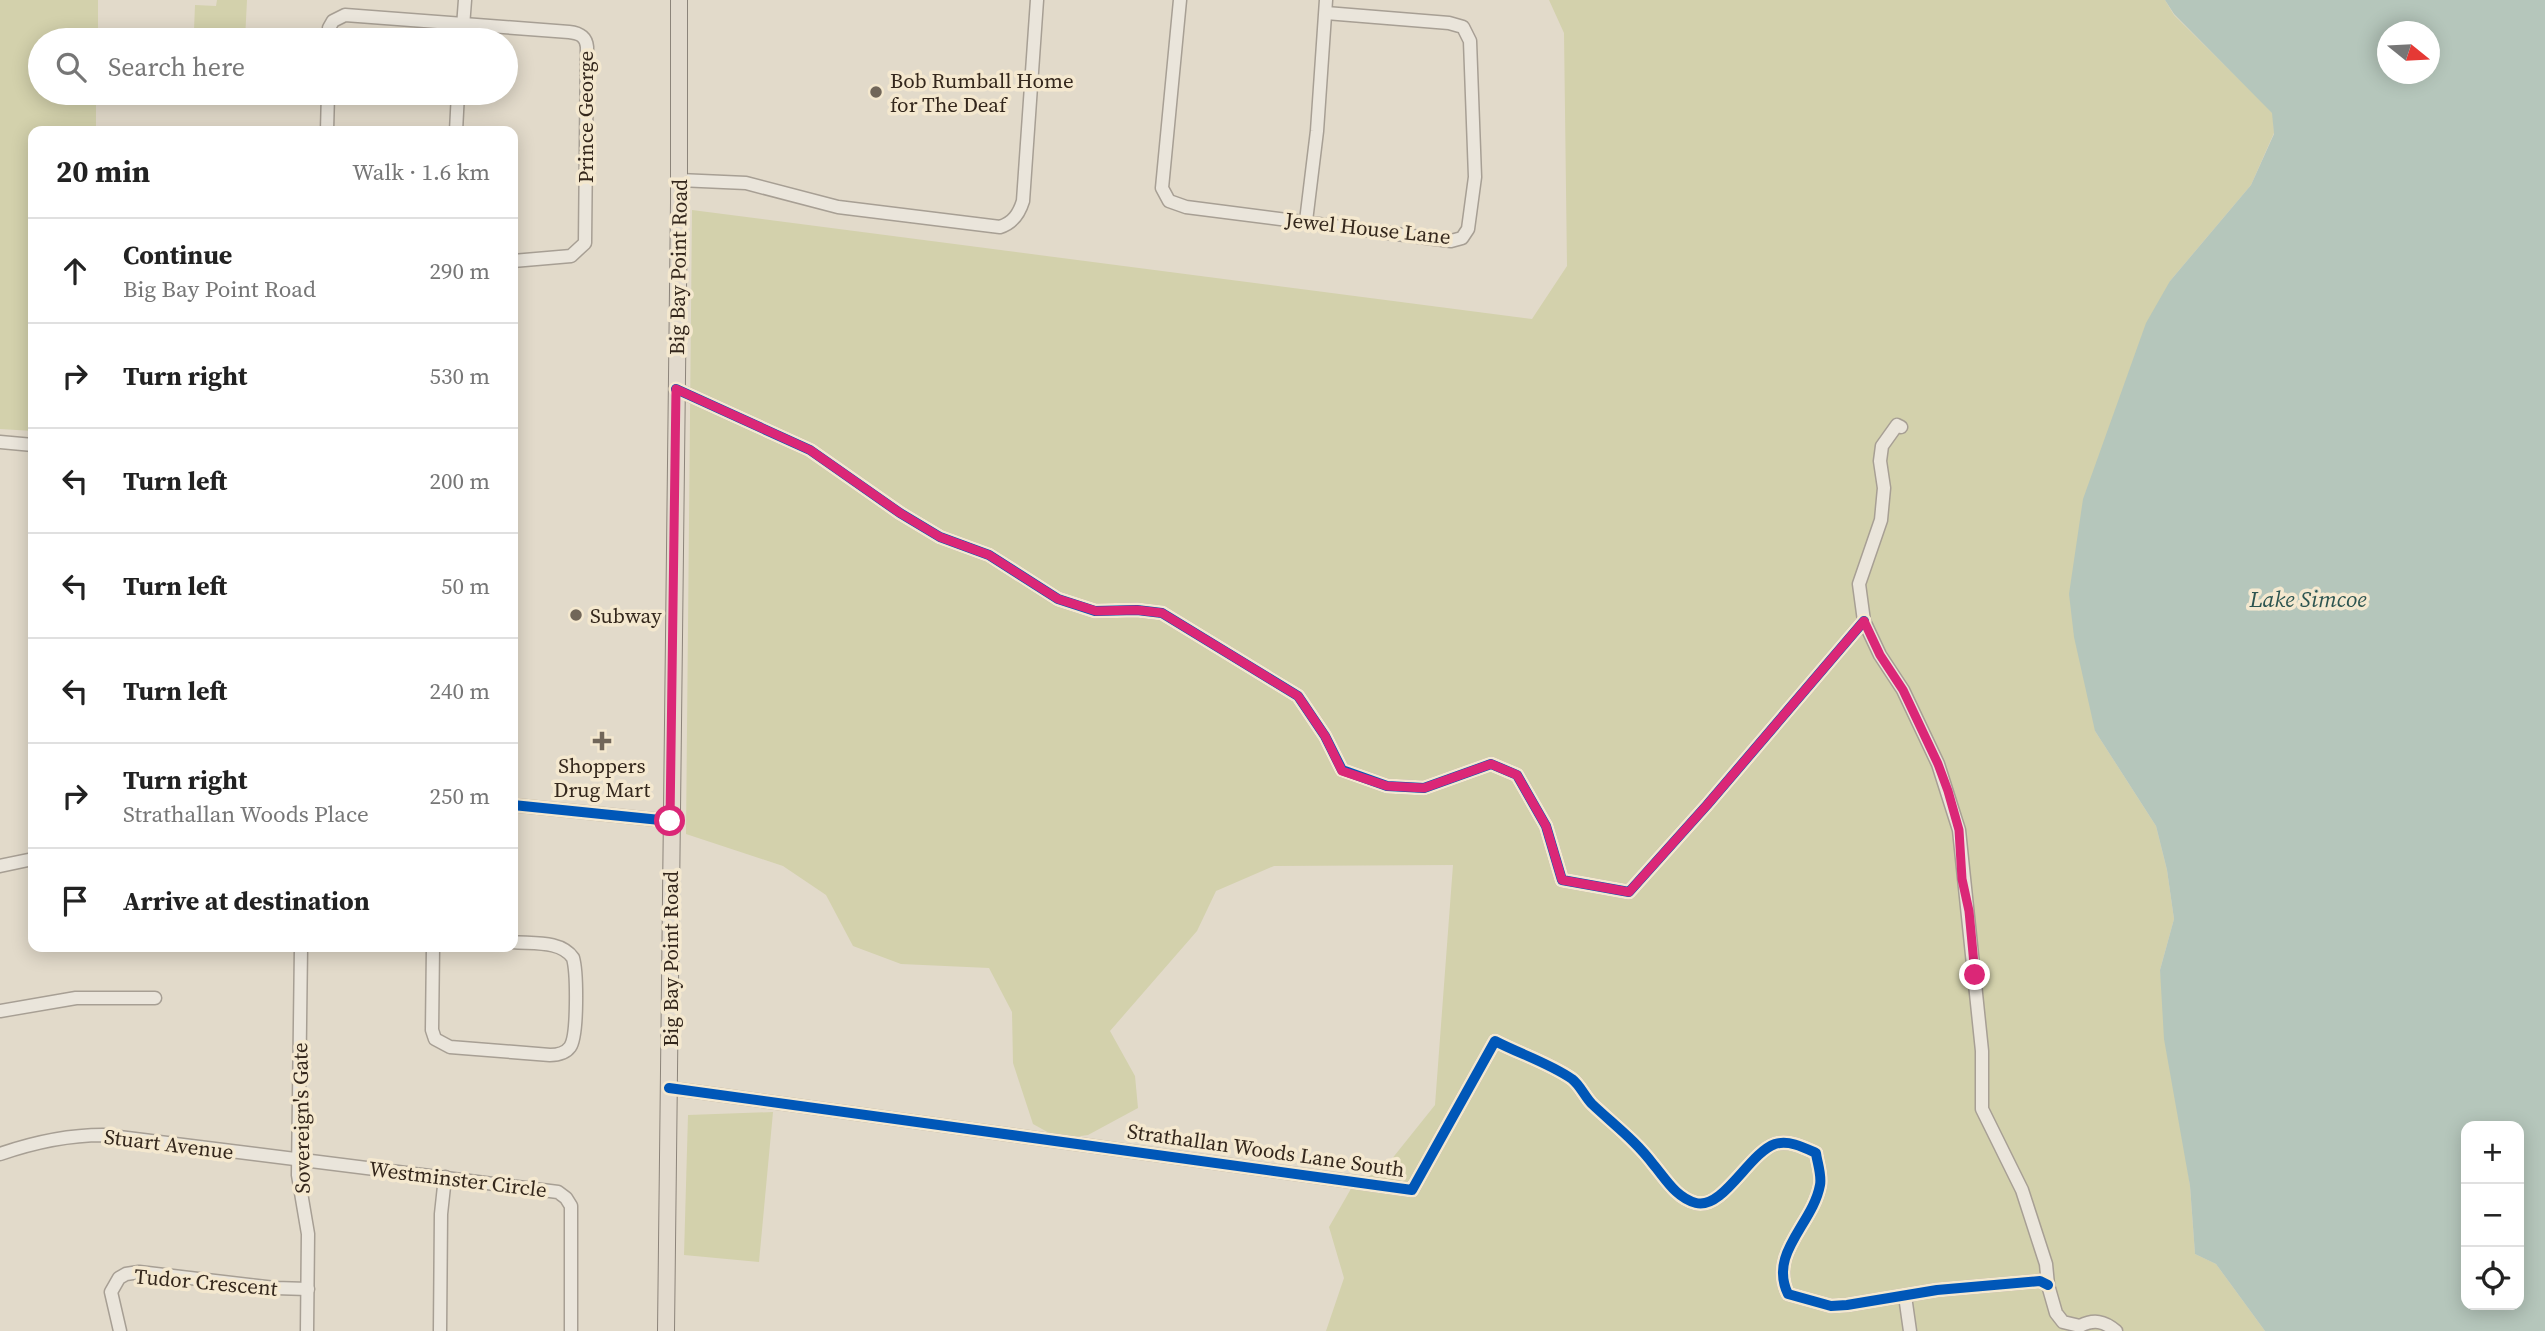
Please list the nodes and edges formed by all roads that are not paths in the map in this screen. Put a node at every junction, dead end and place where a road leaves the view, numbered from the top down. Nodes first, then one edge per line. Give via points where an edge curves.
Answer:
1 (465, 0) edge
2 (679, 0) edge
3 (1037, 0) edge
4 (1180, 0) edge
5 (1326, 6) edge
6 (463, 24) junction
7 (330, 28) edge
8 (463, 28) edge
9 (514, 28) edge
10 (518, 28) edge
11 (328, 105) edge
12 (457, 105) edge
13 (327, 126) edge
14 (456, 126) edge
15 (679, 180) junction
16 (1306, 221) junction
17 (518, 261) edge
18 (676, 389) junction
19 (1902, 428) dead end
20 (0, 442) edge
21 (28, 445) edge
22 (1864, 621) junction
23 (518, 805) edge
24 (670, 821) junction
25 (28, 860) edge
26 (0, 866) edge
27 (518, 942) edge
28 (301, 952) edge
29 (433, 952) edge
30 (155, 998) dead end
31 (0, 1011) edge
32 (669, 1088) junction
33 (0, 1154) edge
34 (299, 1159) junction
35 (444, 1177) junction
36 (2048, 1285) junction
37 (308, 1290) junction
38 (1905, 1296) junction
39 (120, 1331) edge
40 (307, 1331) edge
41 (440, 1331) edge
42 (571, 1331) edge
43 (666, 1331) edge
44 (1910, 1331) edge
45 (2116, 1331) edge

1 - 6 street
2 - 15 main road, Big Bay Point Road
3 - 15 street via 1023,201 1014,219 1000,227 828,206 746,183
4 - 16 street, Jewel House Lane via 1162,188 1165,195 1186,207
5 - 16 street
5 - 16 street, Jewel House Lane via 1463,27 1470,41 1475,177 1468,229 1462,238 1451,241
6 - 7 street via 343,15 335,18
6 - 8 street
6 - 9 street, Prince George
10 - 17 street, Prince George via 577,33 587,44 585,243 571,256
11 - 13 street
12 - 14 street
15 - 18 main road, Big Bay Point Road
18 - 22 street via 810,450 900,513 940,537 989,555 1058,599 1096,611 1162,613 1298,696 1342,771 1387,786 1424,788 1491,764 1517,775 1546,826 1562,880 1629,892
18 - 24 main road, Big Bay Point Road
19 - 22 street via 1897,425 1882,446 1881,520 1859,584
20 - 21 street
22 - 36 street via 1938,764 1959,830 1983,1051 1982,1109 2022,1190 2046,1264
23 - 24 street
24 - 32 main road, Big Bay Point Road
25 - 26 street
27 - 29 street via 557,946 573,958 574,1035 565,1053 450,1047 439,1042 432,1030
28 - 34 street, Sovereign's Gate
30 - 31 street via 76,998
32 - 38 street, Strathallan Woods Lane South via 1412,1190 1495,1041 1573,1080 1653,1163 1669,1186 1695,1203 1717,1198 1774,1144 1793,1143 1816,1153 1821,1183 1783,1262 1781,1280 1788,1294 1831,1306
32 - 43 main road, Big Bay Point Road
33 - 34 street, Stuart Avenue via 18,1147 103,1135
34 - 35 street, Westminster Circle
34 - 37 street, Sovereign's Gate via 308,1231
35 - 41 street
35 - 42 street, Westminster Circle via 548,1190 566,1198 572,1217
36 - 38 street, Strathallan Woods Lane South via 2040,1280
36 - 45 street via 2063,1322 2080,1326 2092,1320
37 - 39 street, Tudor Crescent via 126,1274 111,1292
37 - 40 street, Sovereign's Gate
38 - 44 street

